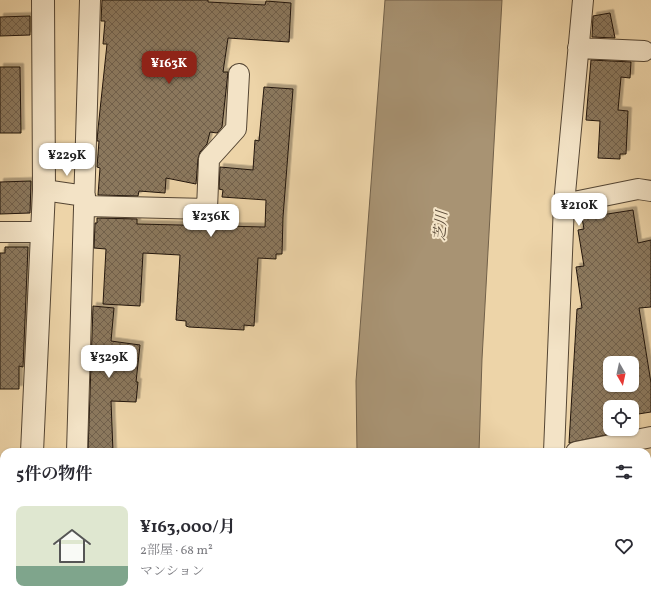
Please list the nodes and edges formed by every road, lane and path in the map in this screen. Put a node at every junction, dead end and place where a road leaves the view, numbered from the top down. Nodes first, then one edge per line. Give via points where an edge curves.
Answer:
1 (43, 0) edge
2 (90, 0) edge
3 (583, 0) edge
4 (578, 48) junction
5 (644, 51) dead end
6 (239, 74) dead end
7 (44, 190) junction
8 (651, 191) edge
9 (85, 201) junction
10 (564, 204) junction
11 (0, 232) edge
12 (43, 232) junction
13 (651, 437) edge
14 (32, 448) edge
15 (77, 448) edge
16 (554, 448) edge
17 (596, 448) edge

1 - 7 street
2 - 9 street
3 - 4 street
4 - 5 street
4 - 10 street
6 - 9 street via 236,129 209,159 207,209
7 - 9 street
7 - 12 street
8 - 10 street via 638,189
9 - 15 street
10 - 16 street
11 - 12 street
12 - 14 street
13 - 17 street

